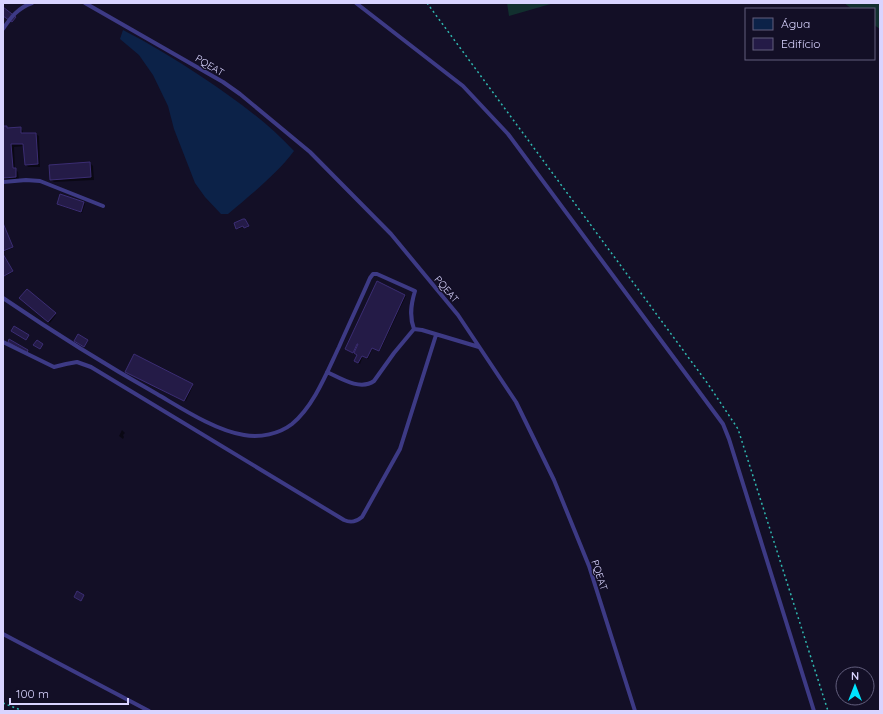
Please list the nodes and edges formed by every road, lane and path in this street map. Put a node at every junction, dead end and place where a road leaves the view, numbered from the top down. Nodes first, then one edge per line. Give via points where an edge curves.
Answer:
1 (17, 3) edge
2 (32, 3) edge
3 (85, 3) edge
4 (356, 3) edge
5 (22, 7) junction
6 (3, 29) edge
7 (3, 182) edge
8 (103, 206) dead end
9 (3, 298) edge
10 (414, 329) junction
11 (436, 335) junction
12 (3, 342) edge
13 (479, 347) junction
14 (327, 372) junction
15 (3, 634) edge
16 (3, 703) edge
17 (23, 711) edge
18 (149, 711) edge
19 (635, 711) edge
20 (814, 711) edge

1 - 5 lane
2 - 5 lane
3 - 13 lane, PQEAT via 223,82 310,152 391,234 458,315
4 - 20 lane via 463,86 508,134 723,424
5 - 6 lane via 11,16
7 - 8 lane via 40,181
9 - 14 lane via 86,353 181,408 224,430 244,435 279,433 291,424 304,413
10 - 11 lane
10 - 14 lane via 370,384 355,384
10 - 14 lane via 410,305 415,291 373,274
11 - 12 lane via 400,449 362,517 353,522 344,520 91,367 77,362 54,367
11 - 13 lane
13 - 19 lane, PQEAT via 516,402 554,480 589,566
15 - 18 lane
16 - 17 path

